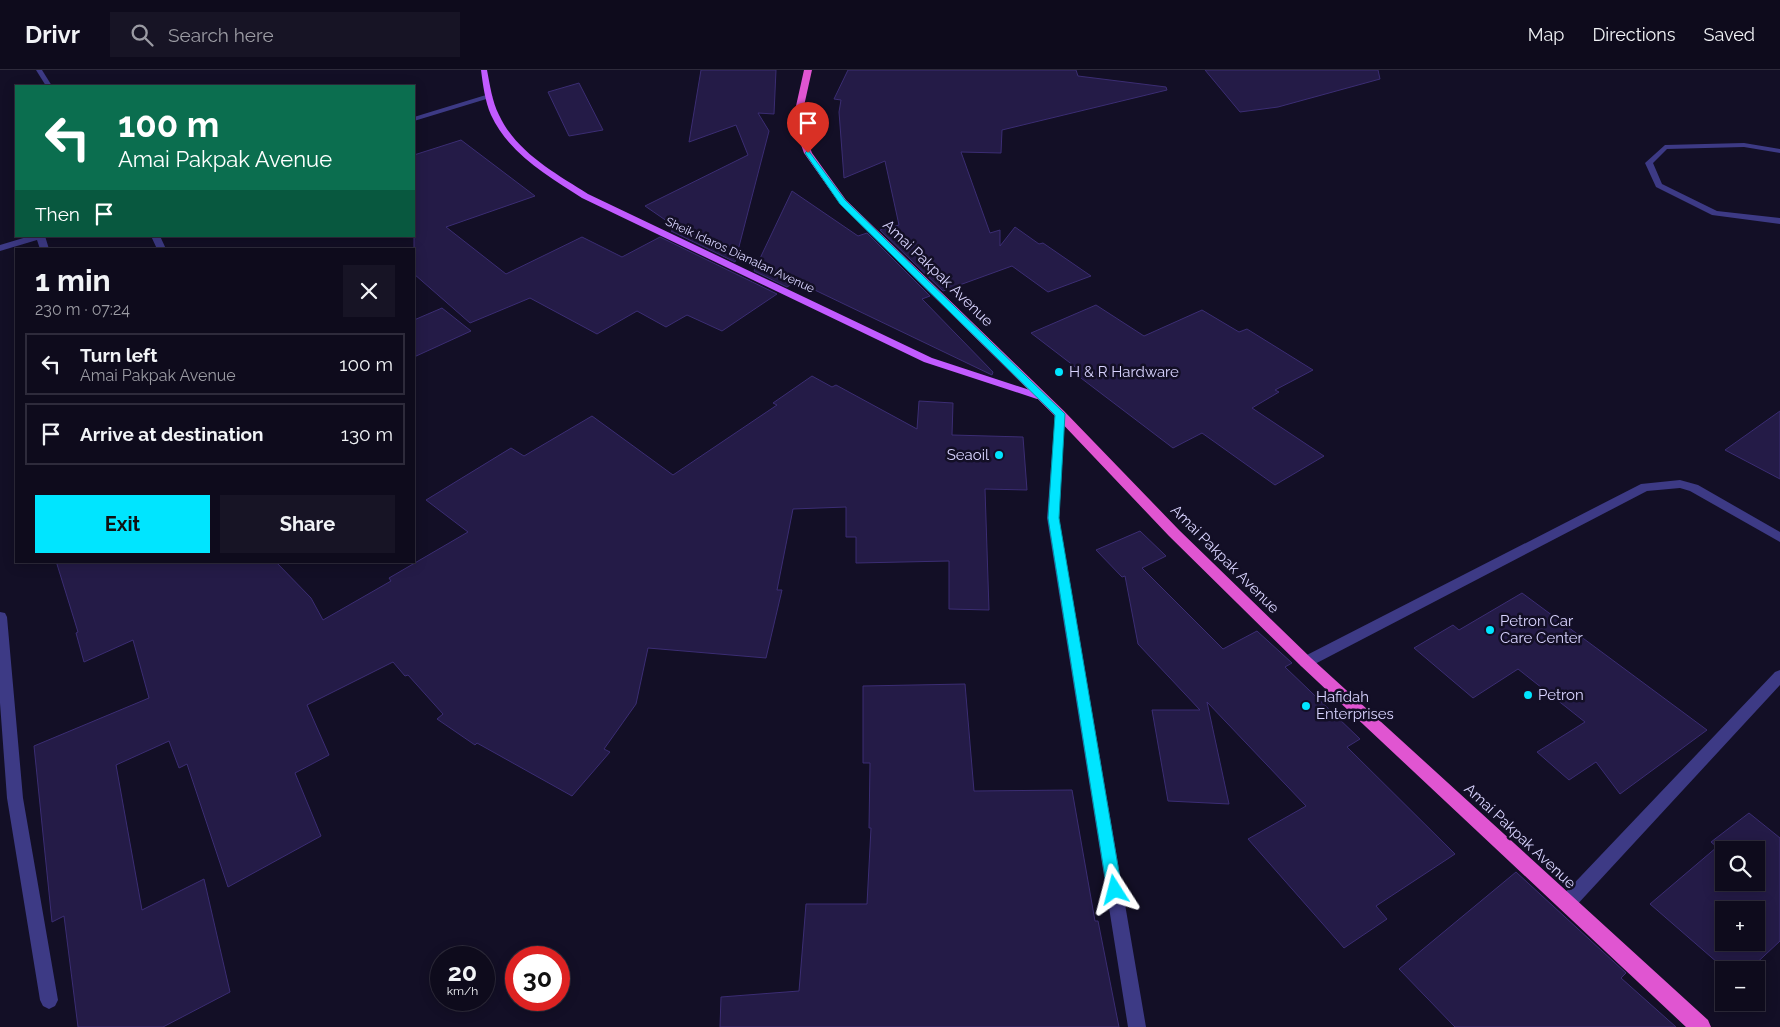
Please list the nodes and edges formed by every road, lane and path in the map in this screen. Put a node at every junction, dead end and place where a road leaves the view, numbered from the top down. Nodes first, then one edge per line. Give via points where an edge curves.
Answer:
1 (39, 70) edge
2 (484, 70) edge
3 (808, 70) edge
4 (48, 85) edge
5 (489, 97) junction
6 (415, 119) edge
7 (1780, 151) edge
8 (1780, 221) edge
9 (37, 237) edge
10 (0, 248) edge
11 (1042, 397) junction
12 (1060, 414) junction
13 (1780, 538) edge
14 (0, 617) edge
15 (1306, 662) junction
16 (1780, 676) edge
17 (1568, 902) junction
18 (49, 1000) dead end
19 (1137, 1027) edge
20 (1701, 1027) edge

1 - 4 street
2 - 5 main road, Sheik Idaros Dianalan Avenue
3 - 11 highway, Amai Pakpak Avenue via 798,115 808,153 825,179 843,202
5 - 6 street
5 - 11 main road, Sheik Idaros Dianalan Avenue via 495,117 509,137 548,172 585,196 928,360
7 - 8 street via 1744,145 1665,147 1649,163 1659,185 1715,213
9 - 10 street
11 - 12 highway, Amai Pakpak Avenue
12 - 15 highway, Amai Pakpak Avenue via 1174,533
12 - 19 street via 1053,518
13 - 15 street via 1694,488 1680,484 1645,487
14 - 18 street via 15,798
15 - 17 highway, Amai Pakpak Avenue
16 - 17 street
17 - 20 highway, Amai Pakpak Avenue

